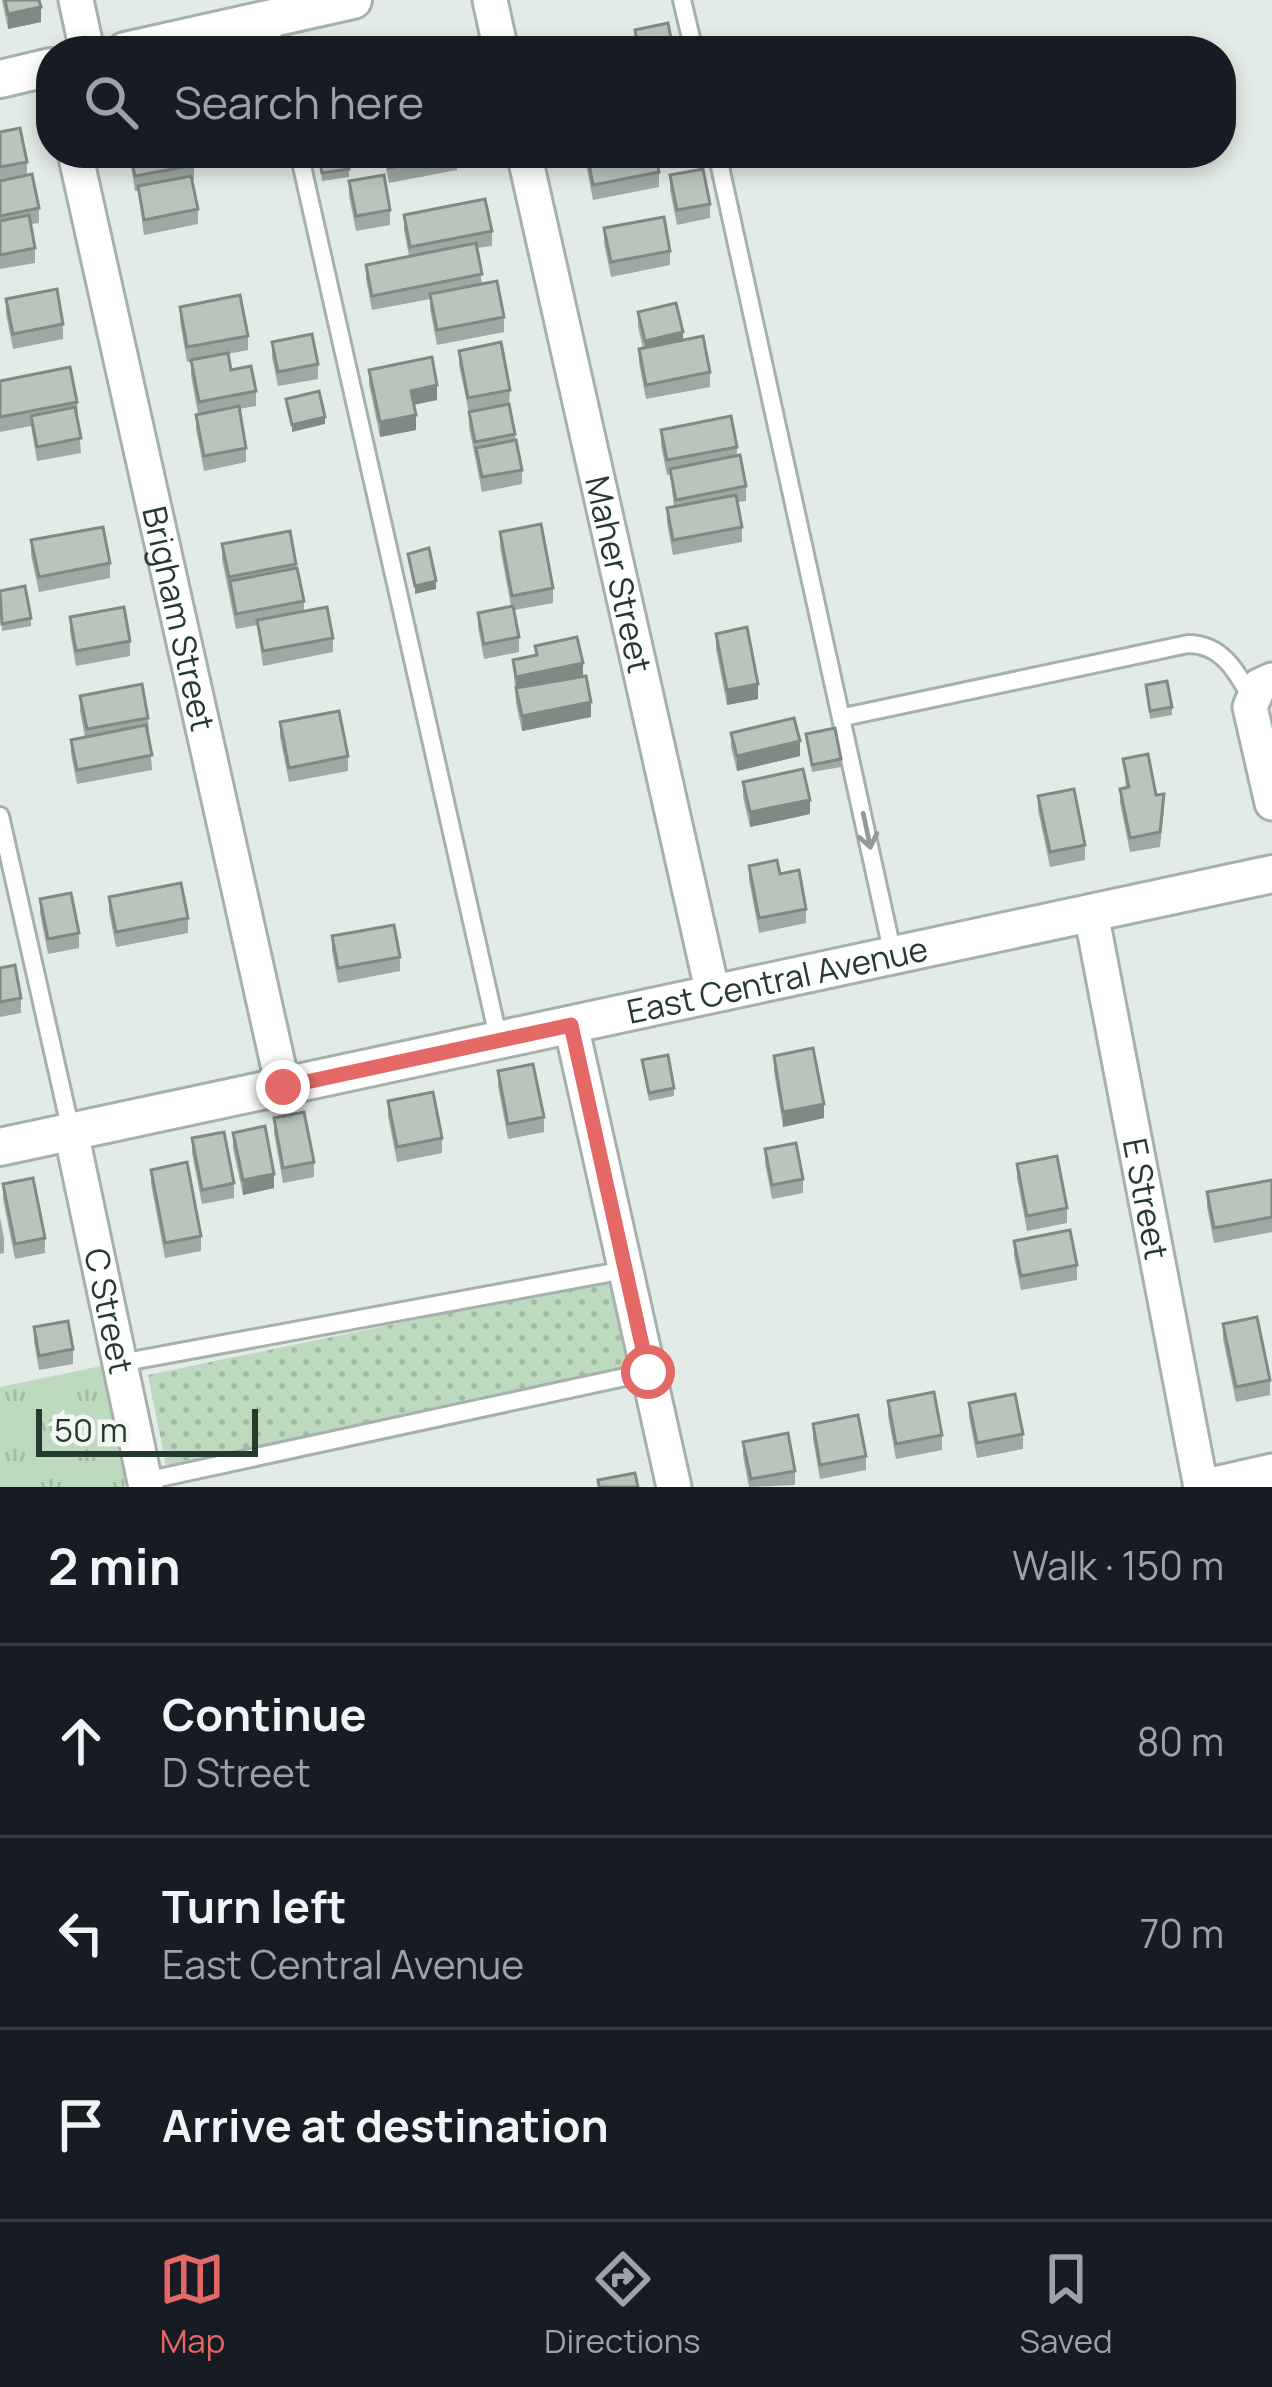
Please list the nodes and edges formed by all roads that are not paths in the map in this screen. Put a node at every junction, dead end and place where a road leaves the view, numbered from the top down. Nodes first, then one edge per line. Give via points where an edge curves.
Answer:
1 (76, 0) edge
2 (352, 0) edge
3 (490, 0) edge
4 (682, 0) edge
5 (272, 35) edge
6 (84, 36) edge
7 (498, 36) edge
8 (690, 36) edge
9 (36, 71) edge
10 (0, 79) edge
11 (78, 168) edge
12 (302, 168) edge
13 (527, 168) edge
14 (720, 168) edge
15 (1262, 690) edge
16 (844, 717) junction
17 (1272, 803) edge
18 (0, 816) edge
19 (1272, 874) edge
20 (1091, 914) junction
21 (893, 956) junction
22 (713, 994) junction
23 (571, 1025) junction
24 (499, 1041) junction
25 (283, 1087) junction
26 (71, 1132) junction
27 (0, 1148) edge
28 (626, 1270) junction
29 (120, 1363) junction
30 (648, 1372) junction
31 (1272, 1471) edge
32 (146, 1484) edge
33 (674, 1487) edge
34 (1201, 1487) edge

1 - 6 street
2 - 5 street
3 - 7 street
4 - 8 lane
9 - 10 street
11 - 25 street, Brigham Street
12 - 24 lane
13 - 22 street, Maher Street
14 - 16 lane
15 - 16 lane via 1201,644 1188,644
15 - 17 street
16 -> 21 lane
18 - 26 lane
19 - 20 street, East Central Avenue
20 - 21 street, East Central Avenue
20 - 34 street, E Street
21 - 22 street, East Central Avenue
22 - 23 street, East Central Avenue
23 - 24 street, East Central Avenue
23 - 28 street
24 - 25 street, East Central Avenue
25 - 26 street, East Central Avenue
26 - 27 street, East Central Avenue
26 - 29 street, C Street
28 - 29 lane
28 - 30 street
29 - 32 street, C Street
30 - 32 lane
30 - 33 street
31 - 34 street

